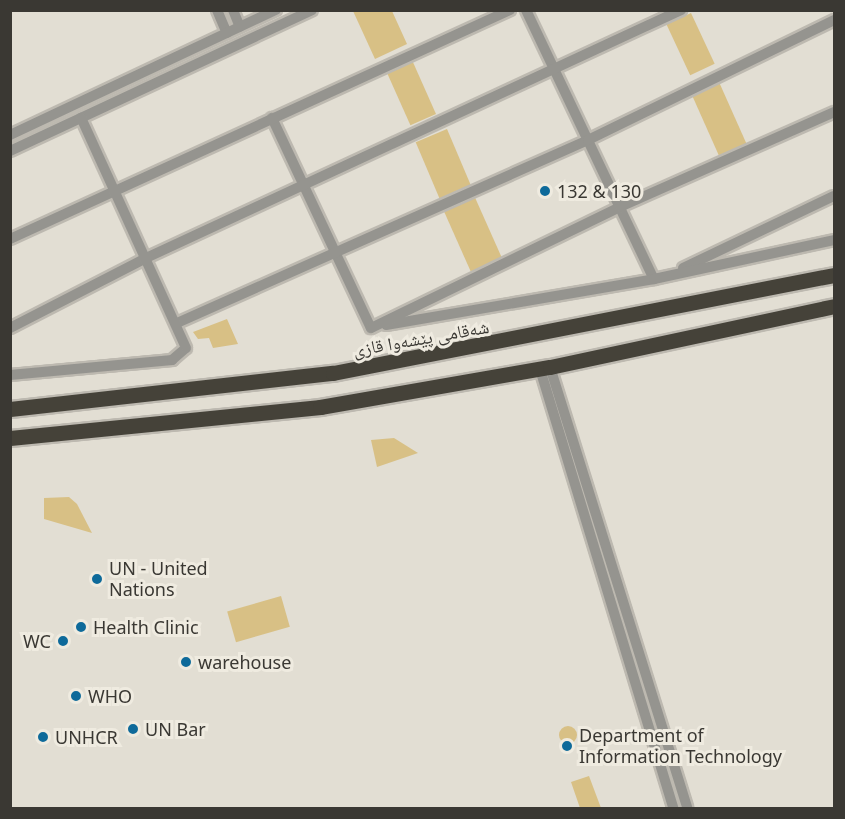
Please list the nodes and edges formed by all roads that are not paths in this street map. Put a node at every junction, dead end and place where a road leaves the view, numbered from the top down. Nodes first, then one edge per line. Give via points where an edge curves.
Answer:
1 (217, 10) edge
2 (233, 10) edge
3 (278, 10) edge
4 (312, 10) edge
5 (510, 10) edge
6 (526, 10) edge
7 (681, 10) edge
8 (834, 20) edge
9 (286, 22) junction
10 (240, 27) junction
11 (227, 33) junction
12 (202, 44) junction
13 (208, 58) junction
14 (553, 70) junction
15 (834, 112) edge
16 (81, 118) junction
17 (272, 118) junction
18 (10, 135) edge
19 (588, 140) junction
20 (10, 151) edge
21 (304, 185) junction
22 (113, 189) junction
23 (834, 196) edge
24 (620, 207) junction
25 (10, 239) edge
26 (834, 240) edge
27 (336, 254) junction
28 (146, 258) junction
29 (834, 275) edge
30 (666, 276) junction
31 (654, 279) junction
32 (834, 306) edge
33 (177, 323) junction
34 (10, 328) edge
35 (371, 328) junction
36 (545, 368) junction
37 (10, 375) edge
38 (10, 409) edge
39 (10, 438) edge
40 (673, 808) edge
41 (687, 808) edge

1 - 11 street
2 - 10 street
3 - 9 street
3 - 10 street
4 - 9 street
5 - 17 street
6 - 14 street
7 - 14 street
8 - 19 street
9 - 13 street
10 - 11 street
11 - 12 street
12 - 13 street
12 - 18 street
13 - 16 street
14 - 19 street
14 - 21 street
15 - 24 street
16 - 20 street
16 - 22 street
17 - 21 street
17 - 22 street
19 - 24 street
19 - 27 street
21 - 27 street
21 - 28 street
22 - 25 street
22 - 28 street
23 - 30 street
24 - 31 street
24 - 35 street
26 - 30 street
27 - 33 street
27 - 35 street
28 - 33 street
28 - 34 street
29 - 38 highway, شەقامی پێشەوا قازی via 333,373
30 - 31 street
31 - 35 street
32 - 36 highway
33 - 37 street via 186,348 177,359
36 - 39 highway via 320,407
36 - 40 street
36 - 41 street

